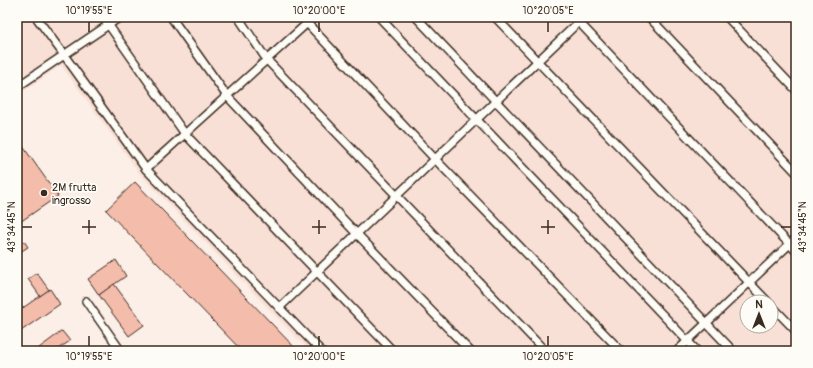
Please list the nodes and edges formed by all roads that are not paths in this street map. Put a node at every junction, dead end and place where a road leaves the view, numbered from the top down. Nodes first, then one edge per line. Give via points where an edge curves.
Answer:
1 (36, 17) edge
2 (103, 17) edge
3 (120, 17) edge
4 (171, 17) edge
5 (238, 17) edge
6 (314, 17) edge
7 (379, 17) edge
8 (416, 17) edge
9 (496, 17) edge
10 (649, 17) edge
11 (728, 17) edge
12 (579, 19) edge
13 (305, 20) edge
14 (109, 25) junction
15 (64, 55) junction
16 (267, 60) junction
17 (538, 61) junction
18 (17, 87) edge
19 (796, 90) edge
20 (227, 96) junction
21 (493, 104) junction
22 (479, 117) junction
23 (185, 134) junction
24 (435, 159) junction
25 (146, 169) junction
26 (796, 172) edge
27 (397, 195) junction
28 (357, 234) junction
29 (796, 238) edge
30 (789, 244) junction
31 (796, 251) edge
32 (317, 272) junction
33 (750, 282) junction
34 (761, 294) edge
35 (86, 302) dead end
36 (279, 308) junction
37 (779, 313) edge
38 (704, 325) junction
39 (796, 331) edge
40 (688, 341) junction
41 (122, 351) edge
42 (321, 351) edge
43 (393, 351) edge
44 (470, 351) edge
45 (545, 351) edge
46 (621, 351) edge
47 (677, 351) edge
48 (697, 351) edge
49 (733, 351) edge

1 - 15 lane
2 - 14 lane
3 - 14 lane
4 - 20 lane
5 - 16 lane
6 - 13 lane
7 - 22 lane
8 - 21 lane
9 - 17 lane
10 - 26 lane
11 - 19 lane
12 - 17 lane
12 - 30 lane
13 - 16 lane
13 - 24 lane
14 - 15 lane
14 - 23 lane
15 - 18 lane
15 - 25 lane
16 - 20 lane
16 - 27 lane
17 - 21 lane
17 - 33 lane
20 - 23 lane
20 - 28 lane
21 - 22 lane
21 - 38 lane
22 - 24 lane
22 - 40 lane
23 - 25 lane
23 - 32 lane
24 - 27 lane
24 - 46 lane
25 - 36 lane
27 - 28 lane
27 - 45 lane
28 - 32 lane
28 - 44 lane
29 - 30 lane
30 - 31 lane
30 - 33 lane
32 - 36 lane
32 - 43 lane
33 - 34 lane
33 - 38 lane
35 - 41 lane
36 - 42 lane
37 - 39 lane
38 - 40 lane
38 - 49 lane
40 - 47 lane
40 - 48 lane

